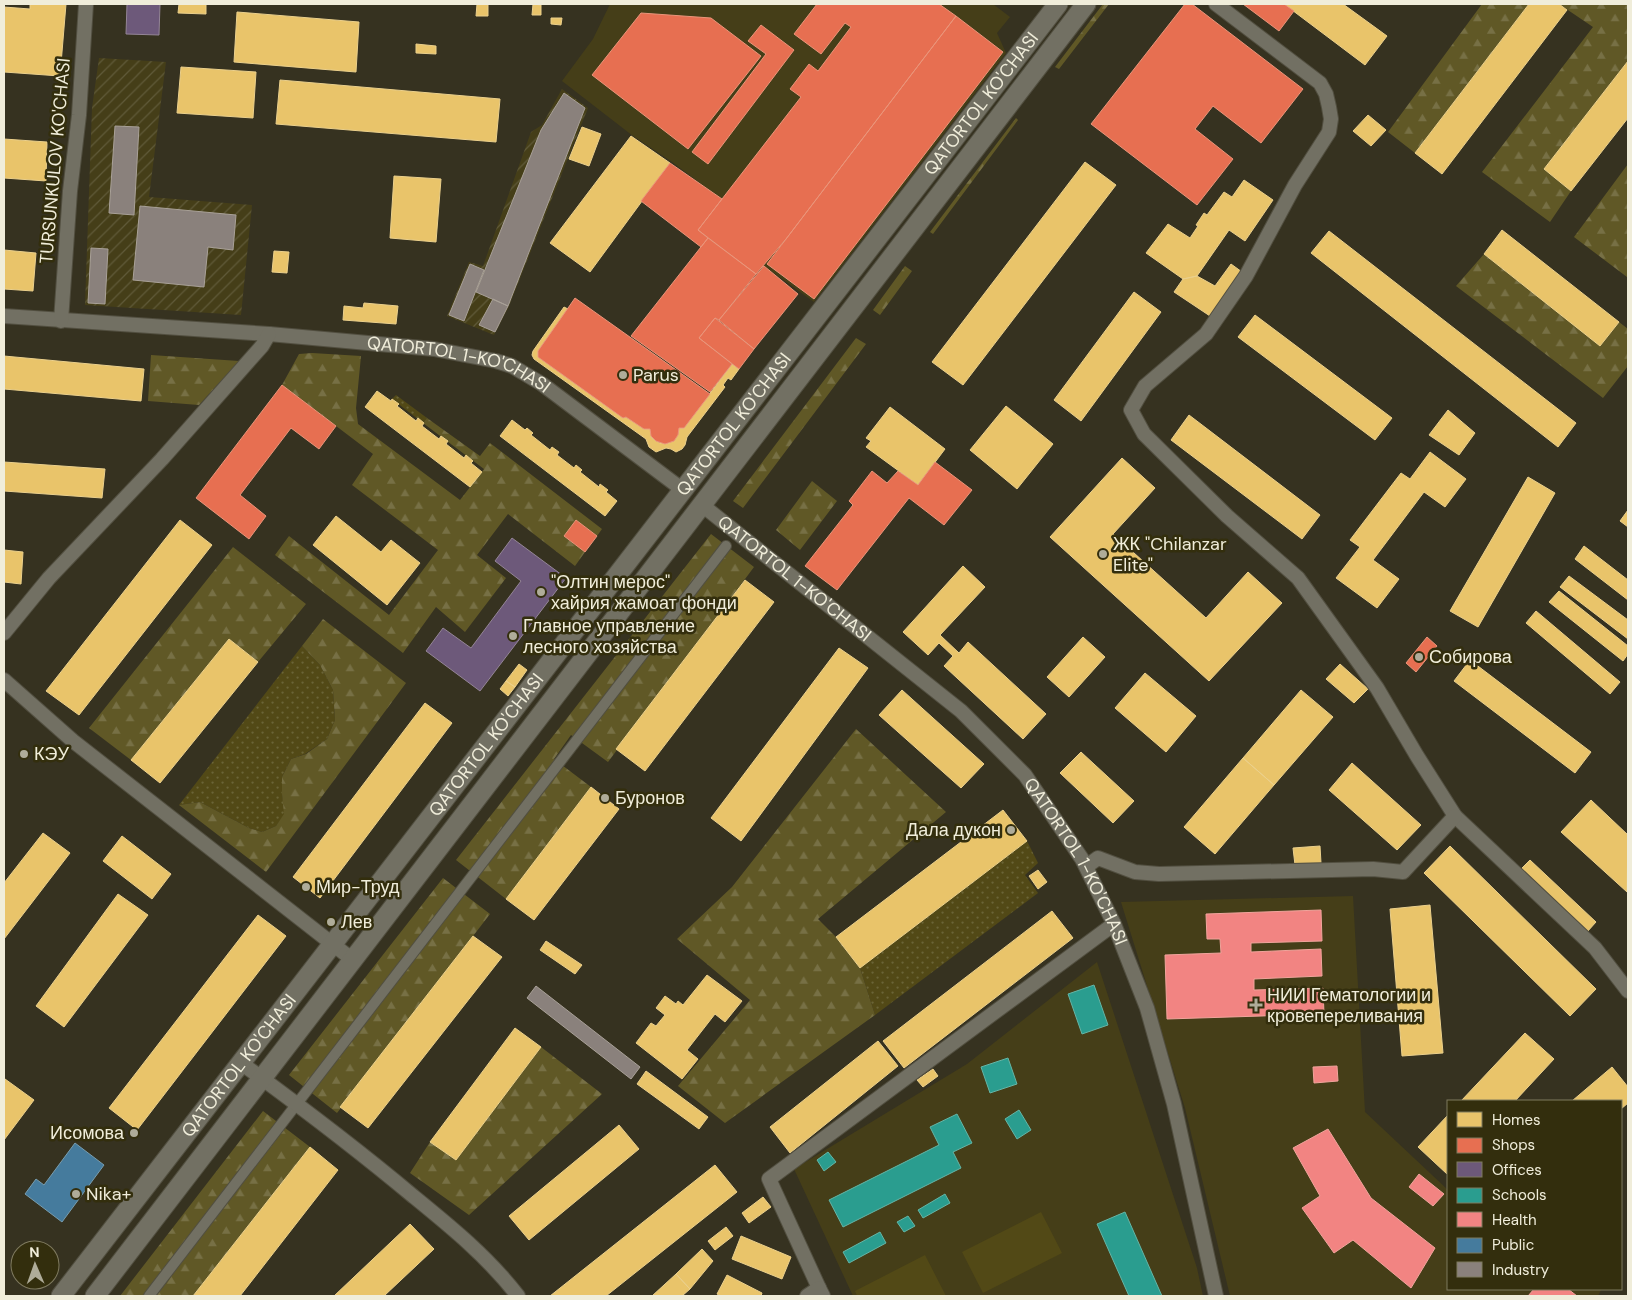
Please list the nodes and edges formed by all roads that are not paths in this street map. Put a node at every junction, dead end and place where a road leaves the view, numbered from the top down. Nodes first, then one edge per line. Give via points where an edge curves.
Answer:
1 (86, 4) edge
2 (1058, 4) edge
3 (1086, 4) edge
4 (1216, 4) edge
5 (830, 300) junction
6 (848, 314) junction
7 (4, 316) edge
8 (61, 320) junction
9 (269, 334) junction
10 (683, 490) junction
11 (702, 505) junction
12 (726, 546) dead end
13 (4, 634) edge
14 (4, 680) edge
15 (1456, 816) junction
16 (1087, 866) junction
17 (1114, 924) junction
18 (333, 944) junction
19 (353, 960) junction
20 (1628, 991) edge
21 (241, 1063) junction
22 (262, 1078) junction
23 (296, 1105) junction
24 (821, 1292) edge
25 (62, 1296) edge
26 (95, 1296) edge
27 (149, 1296) edge
28 (518, 1296) edge
29 (807, 1296) edge
30 (1216, 1296) edge

1 - 8 street, TURSUNKULOV KO'CHASI
2 - 5 main road, QATORTOL KO'CHASI
3 - 6 main road, QATORTOL KO'CHASI
4 - 15 street via 1320,83 1329,107 1329,132 1295,185 1246,276 1206,334 1145,386 1131,410 1144,434 1227,516 1298,578 1377,688
5 - 6 main road
5 - 10 main road, QATORTOL KO'CHASI
6 - 11 main road, QATORTOL KO'CHASI
7 - 8 street, QATORTOL 1-KO'CHASI
8 - 9 street, QATORTOL 1-KO'CHASI
9 - 10 street, QATORTOL 1-KO'CHASI via 434,349 504,363 556,394
9 - 13 street via 185,433 49,578
10 - 11 main road, QATORTOL 1-KO'CHASI
10 - 18 main road, QATORTOL KO'CHASI
11 - 16 street, QATORTOL 1-KO'CHASI via 899,661 990,738 1025,775
11 - 19 main road, QATORTOL KO'CHASI
12 - 23 street
14 - 18 street via 73,741
15 - 16 street via 1403,872 1372,869 1159,874 1135,872 1098,858
15 - 20 street via 1595,948
16 - 17 street, QATORTOL 1-KO'CHASI
17 - 24 street via 769,1179
17 - 30 street, QATORTOL 1-KO'CHASI via 1147,1008 1174,1104
18 - 19 street
18 - 21 main road, QATORTOL KO'CHASI
19 - 22 main road, QATORTOL KO'CHASI
21 - 22 street
21 - 25 main road, QATORTOL KO'CHASI
22 - 23 street
22 - 26 main road, QATORTOL KO'CHASI
23 - 27 street
23 - 28 street via 464,1238
24 - 29 street

